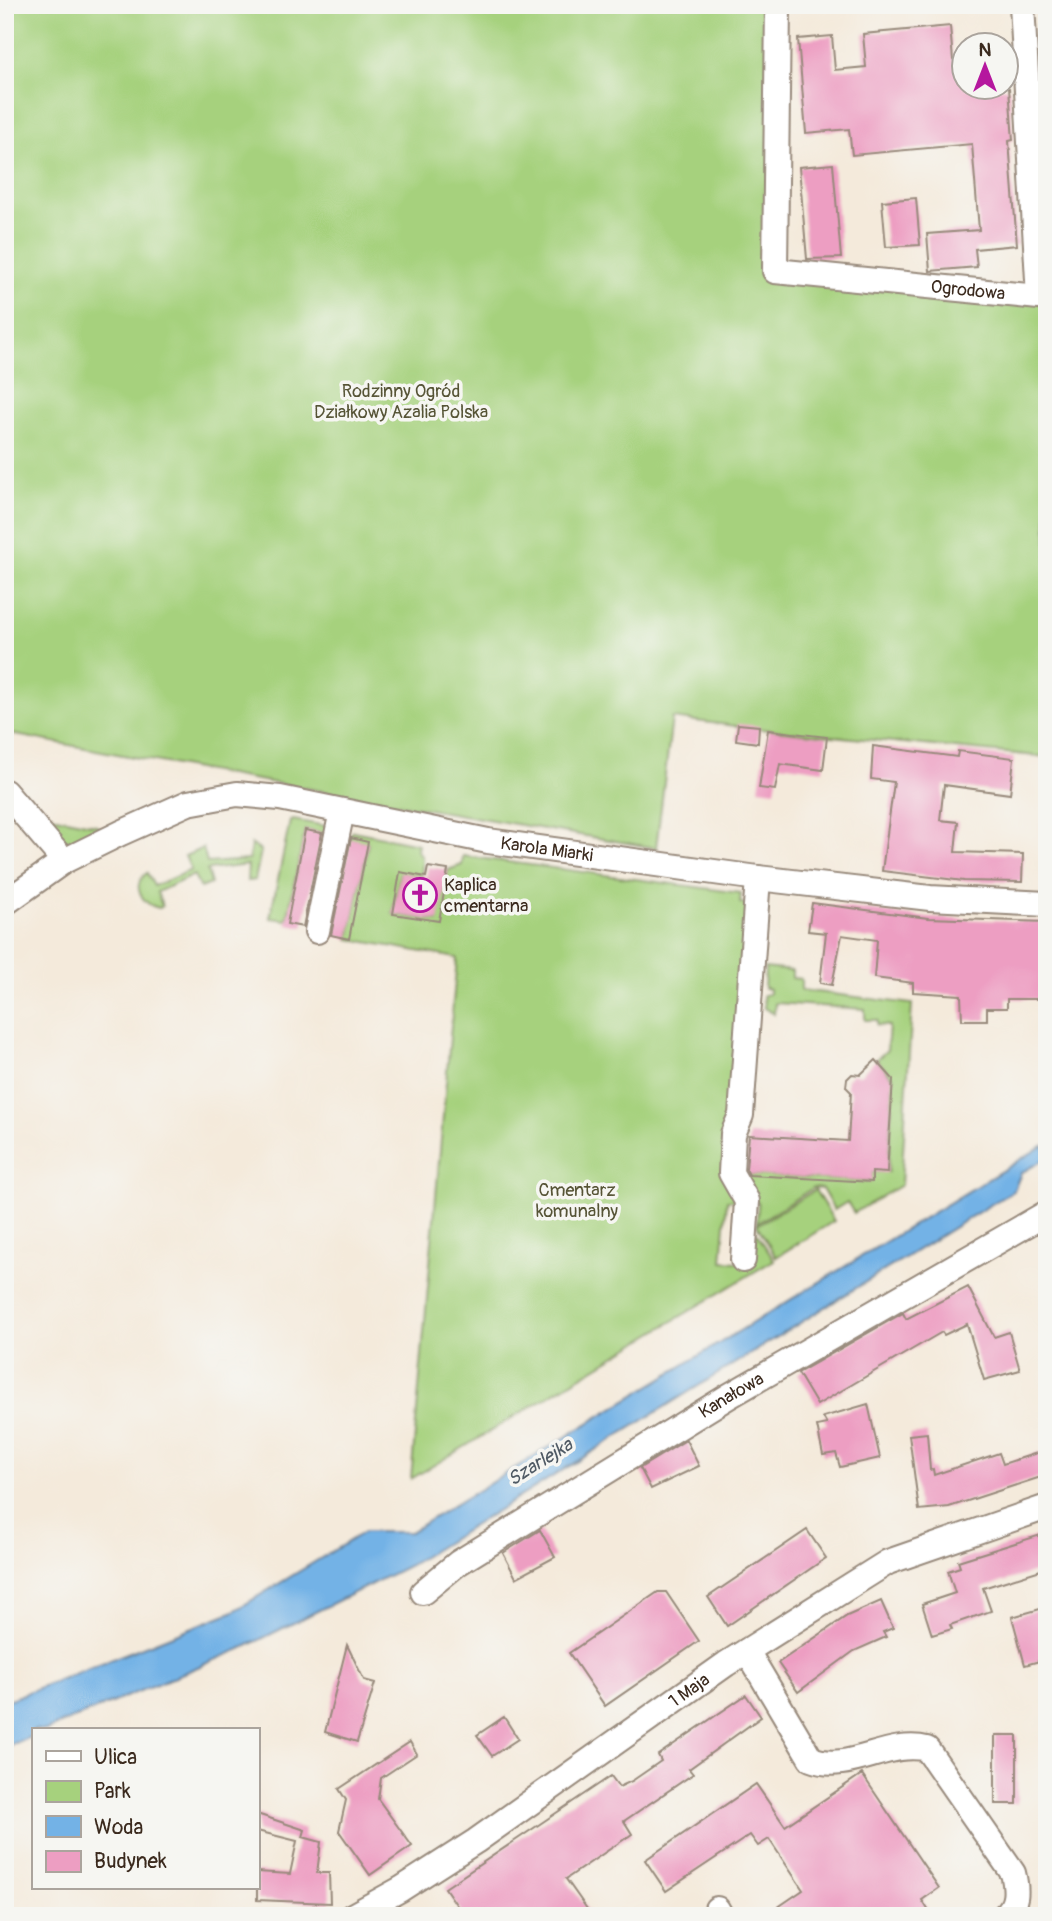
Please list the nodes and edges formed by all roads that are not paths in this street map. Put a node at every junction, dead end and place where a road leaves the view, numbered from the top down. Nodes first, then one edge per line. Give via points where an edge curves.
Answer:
1 (778, 5) edge
2 (1022, 5) edge
3 (5, 792) edge
4 (342, 811) junction
5 (64, 861) junction
6 (758, 878) junction
7 (5, 903) edge
8 (1047, 904) edge
9 (317, 931) dead end
10 (1047, 1213) edge
11 (743, 1261) dead end
12 (1047, 1507) edge
13 (423, 1592) dead end
14 (747, 1651) junction
15 (352, 1916) edge
16 (1004, 1916) edge

1 - 2 street, Ogrodowa via 775,271 1039,297
3 - 5 street
4 - 5 street, Karola Miarki via 259,795 212,797 164,813
4 - 6 street, Karola Miarki via 488,841
4 - 9 street
5 - 7 street, Karola Miarki
6 - 8 street, Karola Miarki via 930,898
6 - 11 street via 741,1115 733,1134 731,1168 747,1200
10 - 13 street, Kanałowa via 729,1396 458,1563
12 - 14 street, 1 Maja via 888,1562
14 - 15 street, 1 Maja via 476,1841
14 - 16 street via 811,1759 825,1765 911,1745 927,1749 1013,1873 1017,1890 1011,1910

